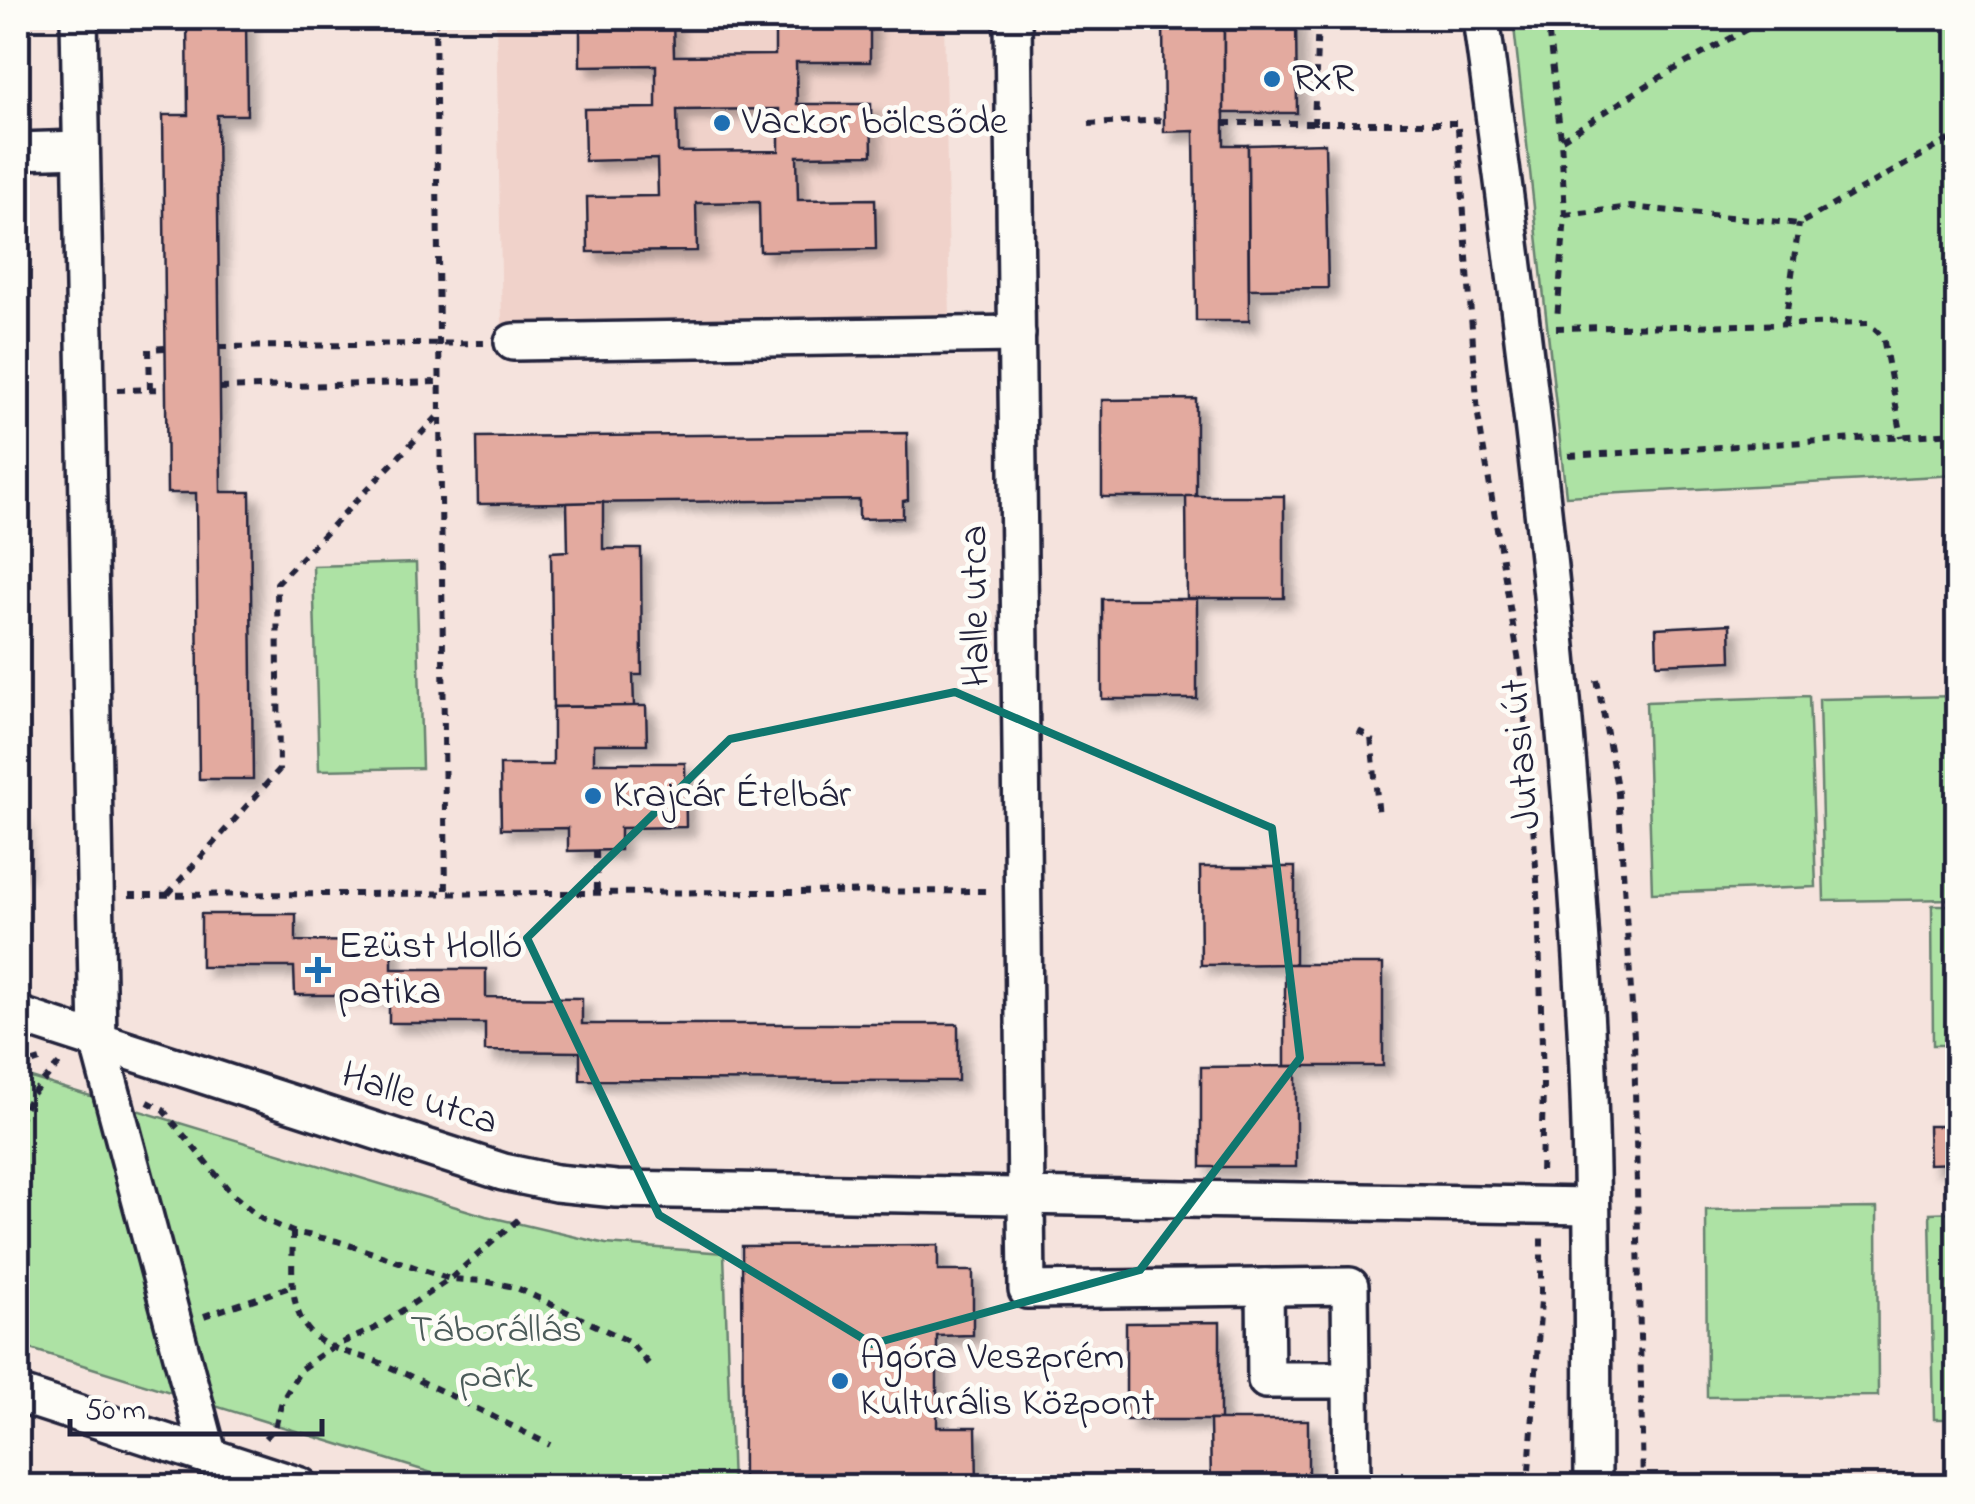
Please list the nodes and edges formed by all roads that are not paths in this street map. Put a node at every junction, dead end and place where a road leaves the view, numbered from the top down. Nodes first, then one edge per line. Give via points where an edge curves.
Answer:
1 (79, 18) edge
2 (1013, 18) edge
3 (1480, 18) edge
4 (81, 149) junction
5 (18, 151) edge
6 (1017, 334) junction
7 (513, 342) dead end
8 (18, 1014) edge
9 (98, 1041) junction
10 (1024, 1194) junction
11 (1591, 1206) junction
12 (1265, 1287) junction
13 (1351, 1380) junction
14 (18, 1394) edge
15 (209, 1457) junction
16 (300, 1486) edge
17 (1352, 1486) edge
18 (1594, 1486) edge

1 - 4 street
2 - 6 street, Halle utca
3 - 11 street, Jutasi út via 1561,694 1587,1050
4 - 5 street
4 - 9 street
6 - 7 street
6 - 10 street, Halle utca
8 - 9 street, Halle utca
9 - 10 street, Halle utca via 502,1172 556,1183
9 - 15 street
10 - 11 street, Halle utca
10 - 12 street, Halle utca via 1027,1290
11 - 18 street, Jutasi út
12 - 13 street via 1266,1380
12 - 13 street via 1350,1286
13 - 17 street
14 - 15 street
15 - 16 street

